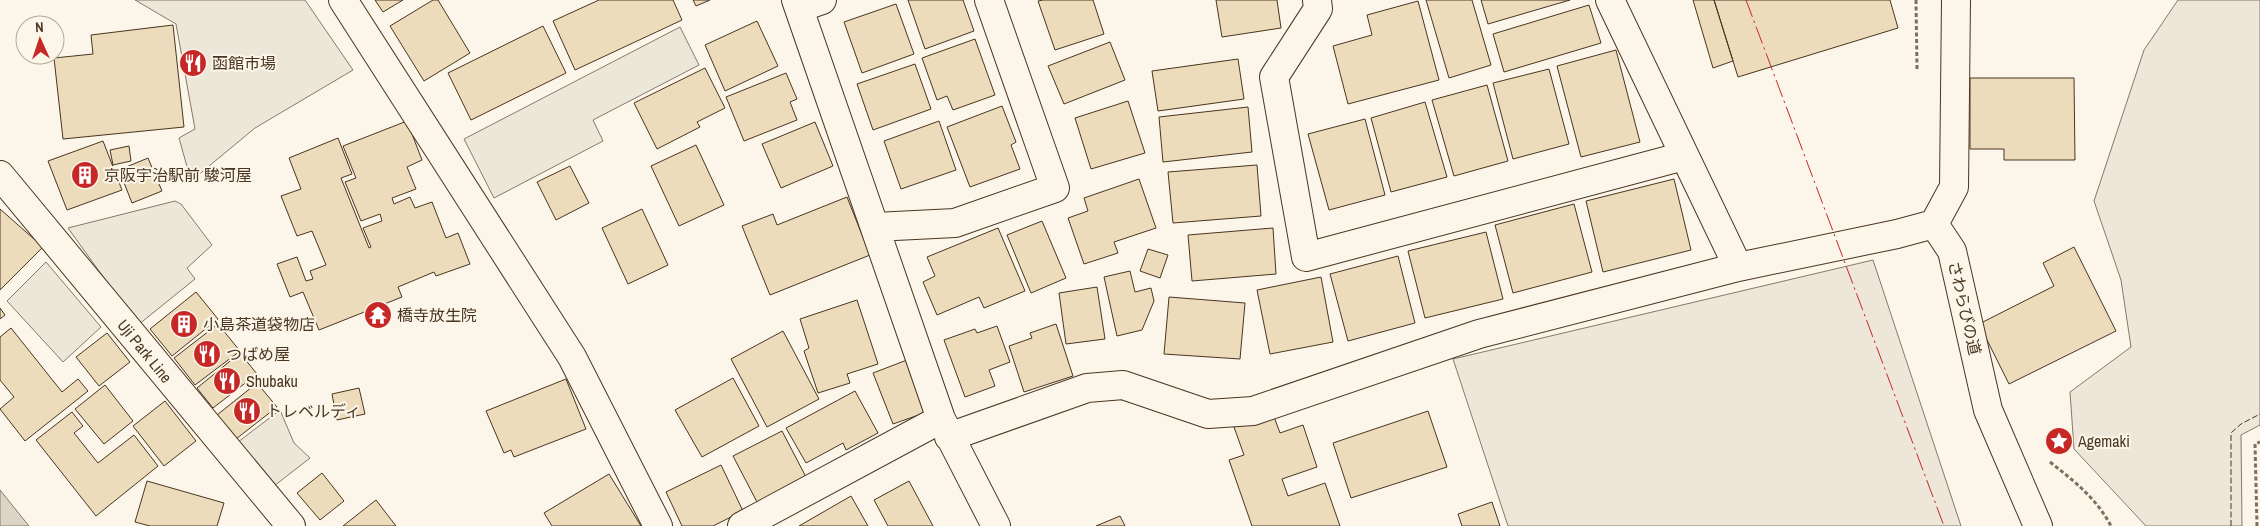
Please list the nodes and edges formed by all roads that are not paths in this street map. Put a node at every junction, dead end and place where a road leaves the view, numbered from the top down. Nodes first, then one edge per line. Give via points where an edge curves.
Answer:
1 (343, 0) edge
2 (989, 0) edge
3 (1317, 0) edge
4 (1610, 0) edge
5 (1956, 0) edge
6 (806, 3) edge
7 (1684, 156) junction
8 (0, 175) edge
9 (1934, 224) junction
10 (875, 227) junction
11 (1738, 267) junction
12 (945, 428) junction
13 (291, 526) edge
14 (658, 526) edge
15 (742, 526) edge
16 (996, 526) edge
17 (2038, 526) edge

1 - 14 street via 572,357
2 - 10 street via 1055,188 955,223
3 - 7 street via 1318,9 1274,77 1306,257
4 - 7 street
5 - 9 street via 1954,187
6 - 10 street
7 - 11 street
8 - 13 street, Uji Park Line
9 - 11 street
9 - 17 street, さわらびの道 via 1952,251 1988,410
10 - 12 street
11 - 12 street via 1479,334 1253,411 1208,414 1123,385 1087,388
12 - 15 street
12 - 16 street

